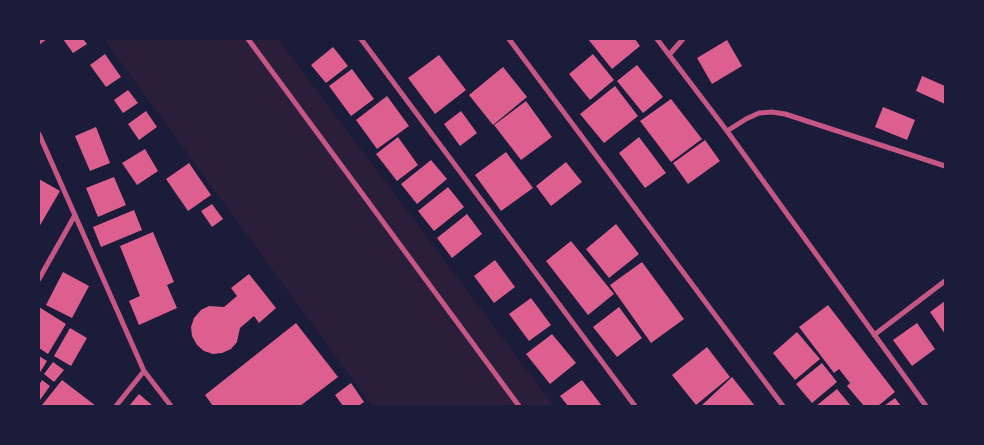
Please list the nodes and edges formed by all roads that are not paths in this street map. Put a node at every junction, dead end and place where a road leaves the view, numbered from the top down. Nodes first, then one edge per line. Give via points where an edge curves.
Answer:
1 (43, 39) edge
2 (248, 39) edge
3 (361, 39) edge
4 (509, 39) edge
5 (657, 39) edge
6 (683, 39) edge
7 (39, 42) edge
8 (670, 55) junction
9 (727, 131) junction
10 (39, 134) edge
11 (945, 166) edge
12 (75, 215) junction
13 (39, 279) edge
14 (945, 281) edge
15 (874, 335) junction
16 (144, 371) junction
17 (116, 406) edge
18 (170, 406) edge
19 (518, 406) edge
20 (635, 406) edge
21 (783, 406) edge
22 (926, 406) edge

1 - 7 street
2 - 19 street
3 - 20 street
4 - 21 street
5 - 8 street
6 - 8 street
8 - 9 street
9 - 11 street via 759,113 785,114
9 - 15 street
10 - 12 street
12 - 13 street
12 - 16 street
14 - 15 street
15 - 22 street
16 - 17 street
16 - 18 street

